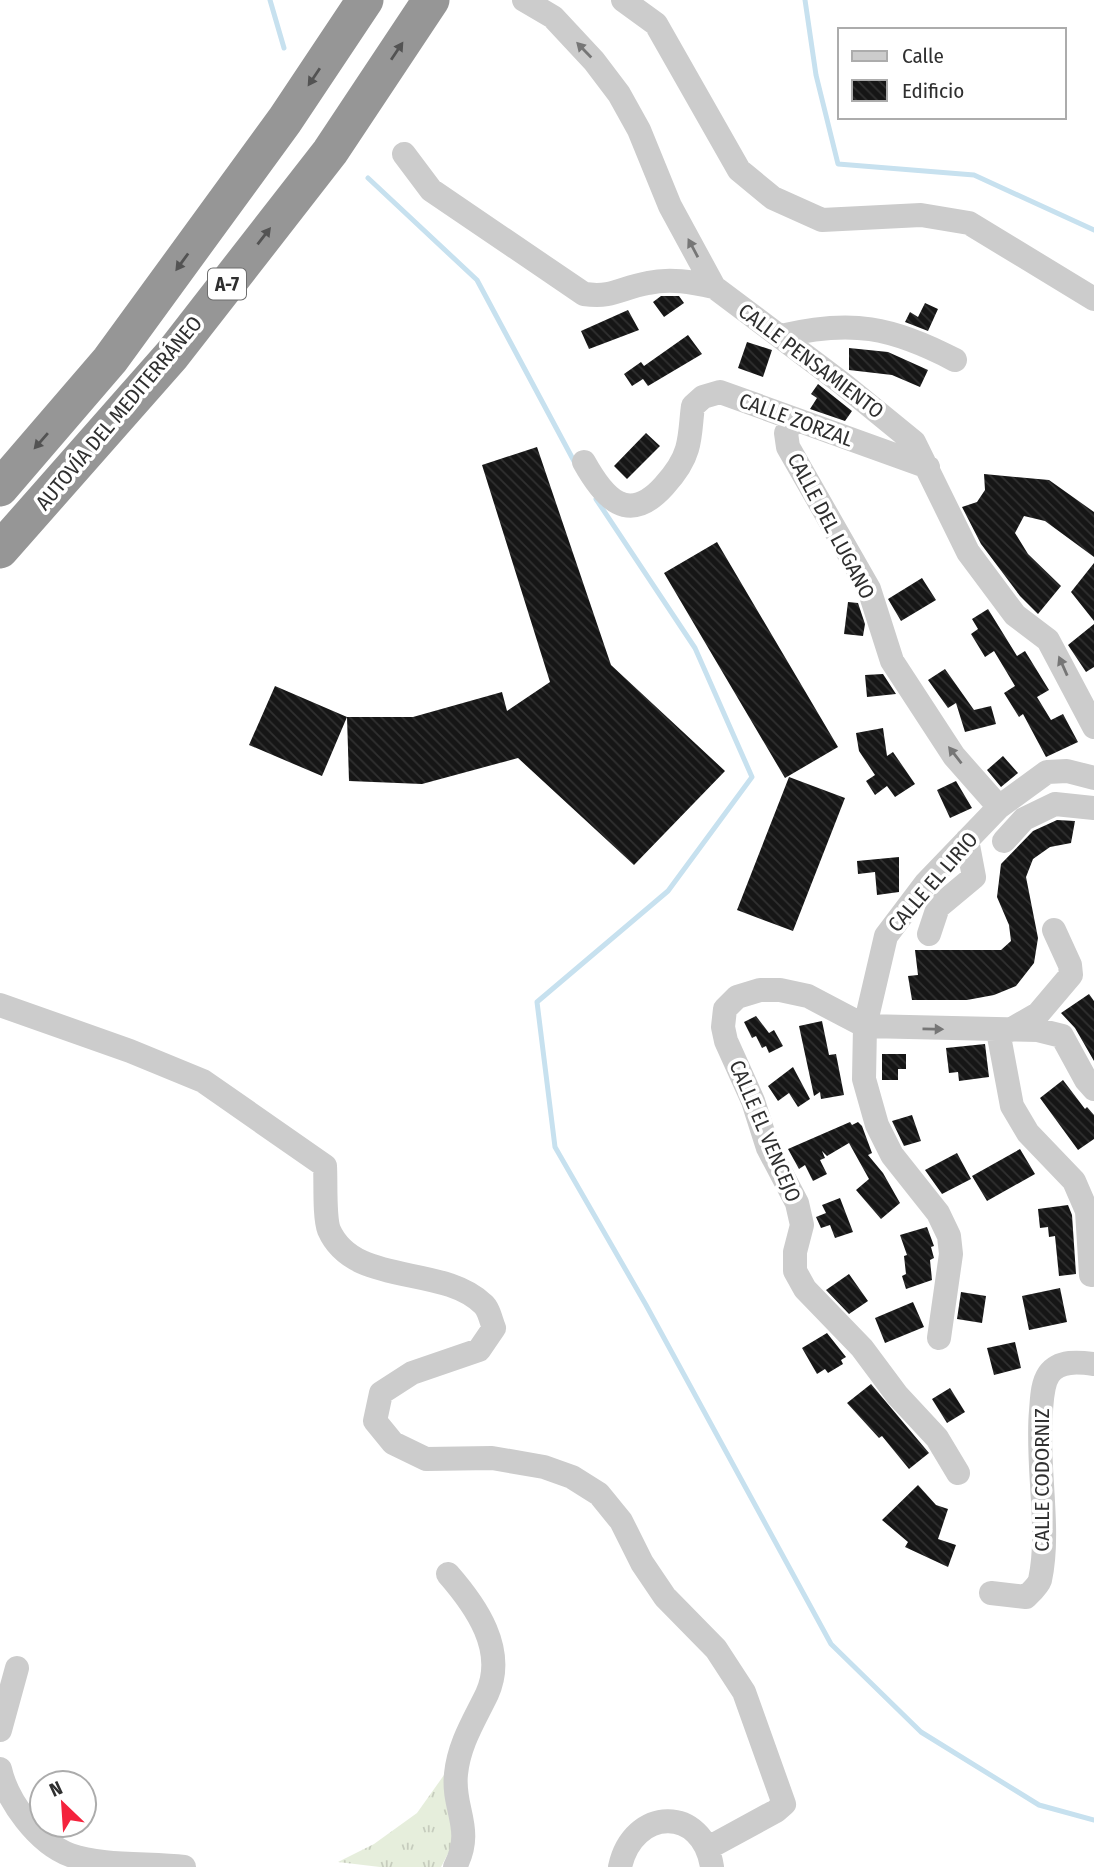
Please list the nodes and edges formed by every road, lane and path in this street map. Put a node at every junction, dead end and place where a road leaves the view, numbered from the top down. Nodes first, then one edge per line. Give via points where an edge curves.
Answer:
1 (365, 0) edge
2 (431, 0) edge
3 (524, 0) edge
4 (623, 0) edge
5 (404, 154) dead end
6 (714, 287) junction
7 (1094, 299) edge
8 (781, 336) junction
9 (956, 360) dead end
10 (793, 419) junction
11 (584, 462) dead end
12 (928, 467) junction
13 (0, 488) edge
14 (0, 550) edge
15 (1094, 727) edge
16 (1094, 778) edge
17 (999, 807) junction
18 (1094, 808) edge
19 (967, 840) junction
20 (1003, 841) dead end
21 (1054, 930) dead end
22 (929, 934) dead end
23 (0, 1005) edge
24 (865, 1026) junction
25 (1003, 1031) junction
26 (1094, 1089) edge
27 (1091, 1275) dead end
28 (939, 1338) dead end
29 (1094, 1364) edge
30 (958, 1473) dead end
31 (448, 1574) dead end
32 (991, 1593) dead end
33 (17, 1668) dead end
34 (0, 1730) edge
35 (0, 1769) edge
36 (706, 1850) edge
37 (184, 1867) edge
38 (455, 1867) edge
39 (620, 1867) edge

1 -> 13 highway, AUTOVÍA DEL MEDITERRÁNEO / A-7 via 285,120 110,360
14 -> 2 highway, AUTOVÍA DEL MEDITERRÁNEO / A-7 via 180,344 330,152
6 -> 3 street, CALLE PENSAMIENTO via 670,206 619,94 552,17
4 - 7 street via 656,24 739,170 773,198 822,220 920,215 969,223
5 - 6 street via 431,190 583,294 605,297 648,282 685,281
6 - 8 street, CALLE PENSAMIENTO
8 - 9 street via 836,326 867,328 917,340
8 - 12 street, CALLE PENSAMIENTO via 914,442
10 - 11 street, CALLE ZORZAL via 720,392 703,397 693,406 687,449 676,473 643,504 626,507 610,499
10 - 12 street, CALLE ZORZAL
17 -> 10 street, CALLE DEL LUGANO via 954,756 892,661 869,589 788,447 786,433
15 -> 12 street, CALLE PENSAMIENTO via 1048,640 1015,615 968,552
16 - 17 street, CALLE EL LIRIO via 1067,771 1047,772
17 - 19 street, CALLE EL LIRIO
18 - 20 street via 1055,804 1024,819
19 - 22 street via 974,877 938,907
19 - 24 street, CALLE EL LIRIO via 926,883 886,936
21 - 25 street via 1071,975 1038,1014
23 - 36 street via 203,1081 325,1166 329,1229 352,1258 463,1290 485,1305 494,1328 480,1350 412,1373 381,1393 375,1421 393,1443 426,1459 492,1458 572,1477 600,1494 621,1521 665,1597 716,1649 744,1692 781,1796
24 -> 25 street
24 - 28 street, CALLE EL LIRIO via 864,1079 877,1125 892,1155 938,1213 948,1236 951,1254
24 - 30 street, CALLE EL VENCEJO via 808,996 760,990 737,997 725,1009 723,1027 768,1148 797,1203 802,1225 794,1271 937,1438
25 - 26 street via 1038,1030 1062,1036
25 - 27 street via 1012,1106 1028,1133 1074,1181 1087,1211
29 - 32 street, CALLE CODORNIZ via 1061,1365 1049,1373 1043,1389 1038,1437 1040,1583 1027,1597
31 - 38 street via 480,1615 492,1651 488,1691 465,1736 455,1776 465,1849
33 - 34 street
35 - 37 street via 4,1788 25,1821 67,1854 93,1861
36 - 39 street via 682,1823 655,1821 638,1831 623,1851

